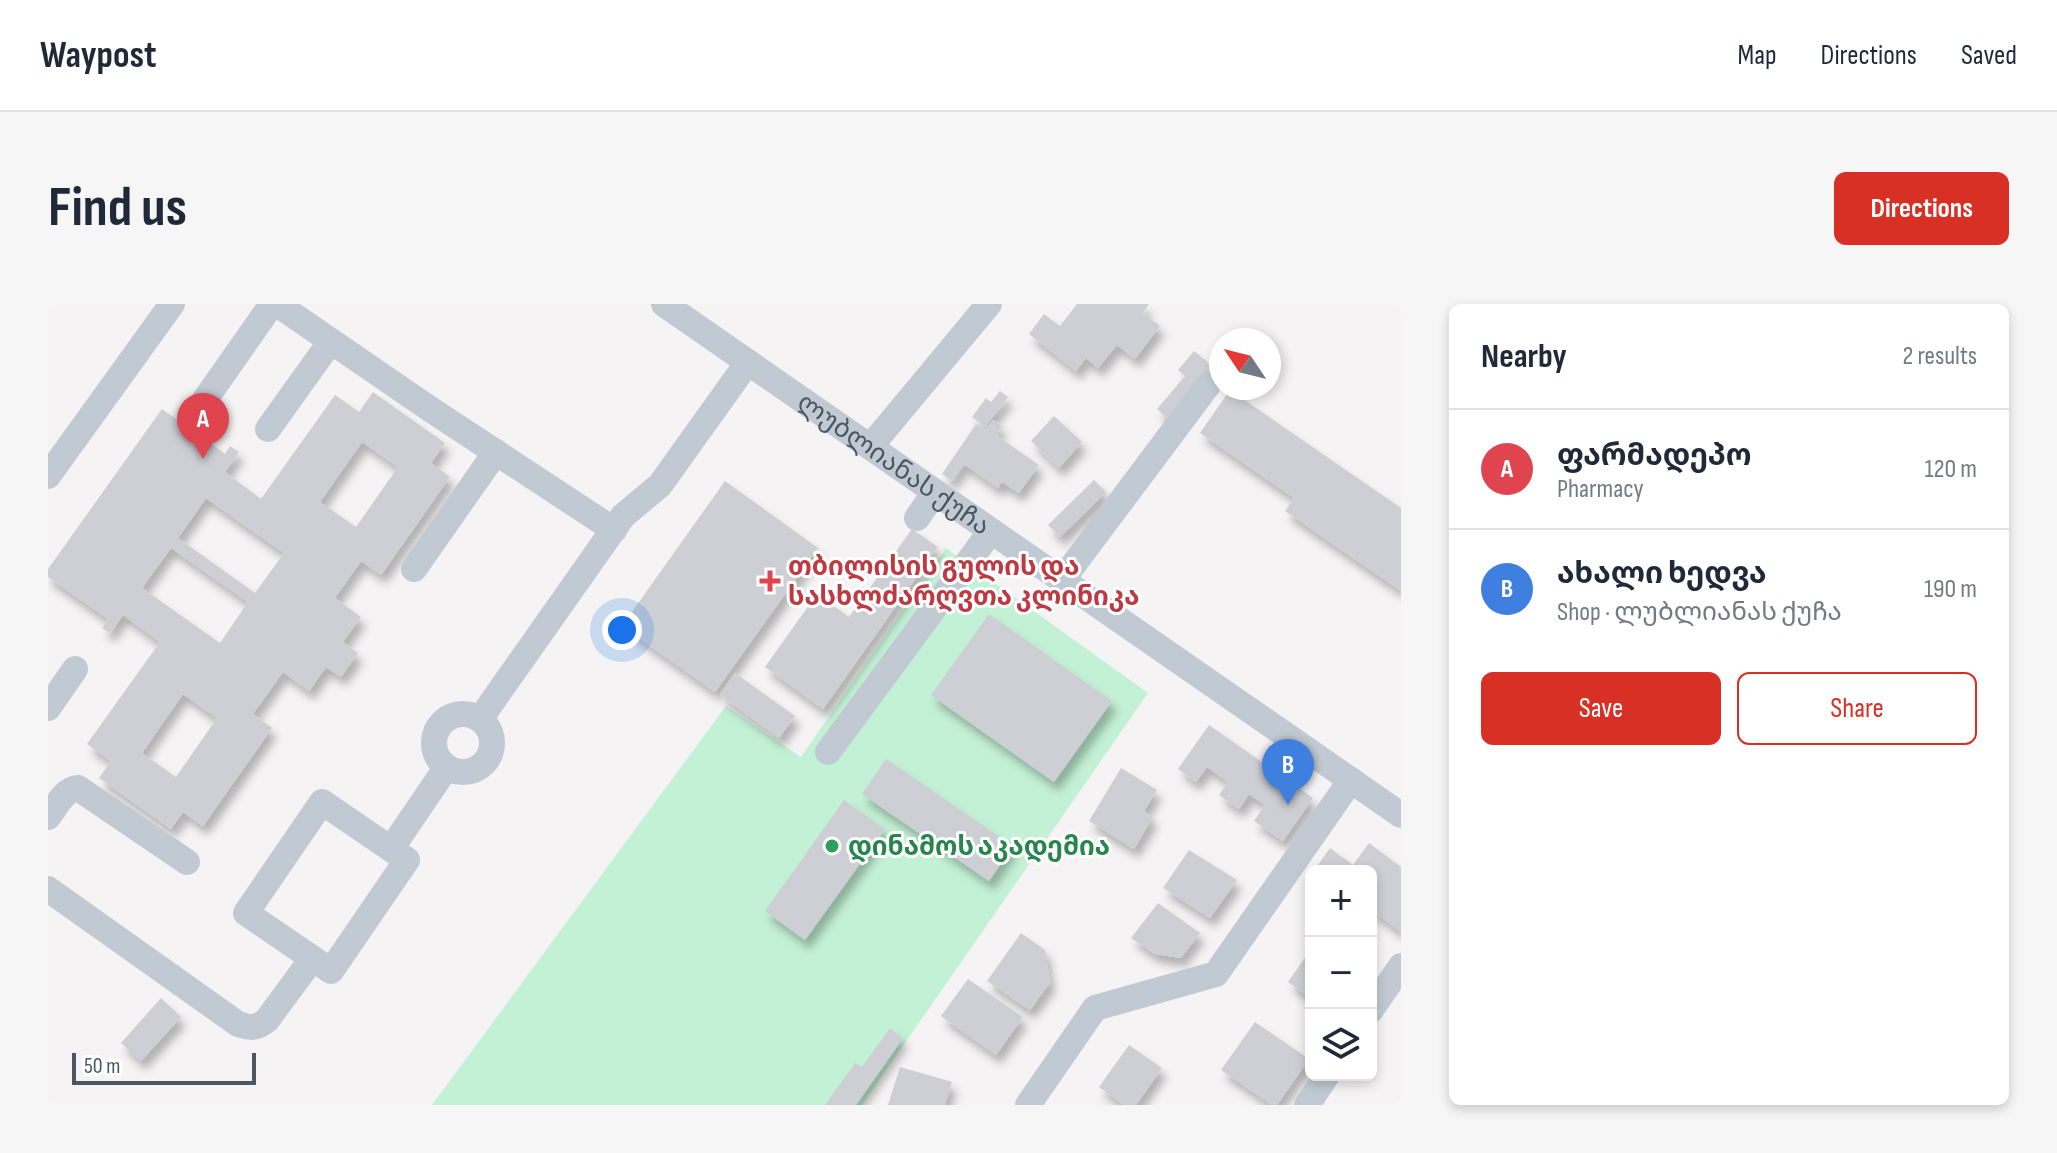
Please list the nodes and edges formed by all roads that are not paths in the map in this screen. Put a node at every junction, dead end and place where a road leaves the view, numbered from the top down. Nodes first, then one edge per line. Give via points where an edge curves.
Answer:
1 (172, 304) edge
2 (275, 304) edge
3 (664, 304) edge
4 (989, 304) edge
5 (331, 341) junction
6 (748, 362) junction
7 (1208, 385) dead end
8 (204, 401) dead end
9 (268, 429) dead end
10 (870, 447) junction
11 (496, 452) junction
12 (48, 476) edge
13 (935, 492) junction
14 (917, 518) dead end
15 (614, 530) junction
16 (991, 531) junction
17 (414, 569) dead end
18 (1062, 580) junction
19 (75, 669) dead end
20 (48, 708) edge
21 (480, 719) junction
22 (828, 752) dead end
23 (446, 768) junction
24 (1351, 780) junction
25 (1401, 815) edge
26 (48, 817) edge
27 (391, 849) junction
28 (187, 862) dead end
29 (48, 889) edge
30 (312, 959) junction
31 (1401, 966) edge
32 (1372, 1009) edge
33 (1323, 1081) edge
34 (1028, 1105) edge
35 (1307, 1105) edge

1 - 12 street
2 - 5 street
2 - 8 street
3 - 6 street, ლუბლიანას ქუჩა
4 - 10 street
5 - 9 street
5 - 11 street
6 - 10 street, ლუბლიანას ქუჩა
6 - 15 street via 660,485
7 - 18 street
10 - 13 street, ლუბლიანას ქუჩა
11 - 15 street
11 - 17 street
13 - 14 street
13 - 16 street, ლუბლიანას ქუჩა
15 - 21 street
16 - 18 street, ლუბლიანას ქუჩა
16 - 22 street
18 - 24 street, ლუბლიანას ქუჩა
19 - 20 street
21 - 23 street via 492,735 484,764 466,773
21 - 23 street via 460,714 442,722 434,751
23 - 27 street
24 - 25 street, ლუბლიანას ქუჩა
24 - 34 street via 1216,974 1095,1008
26 - 28 street via 66,793 78,788
27 - 30 street via 407,860 331,971
27 - 30 street via 322,802 246,913
29 - 30 street via 238,1024 251,1028 267,1020
31 - 32 street
33 - 35 street

